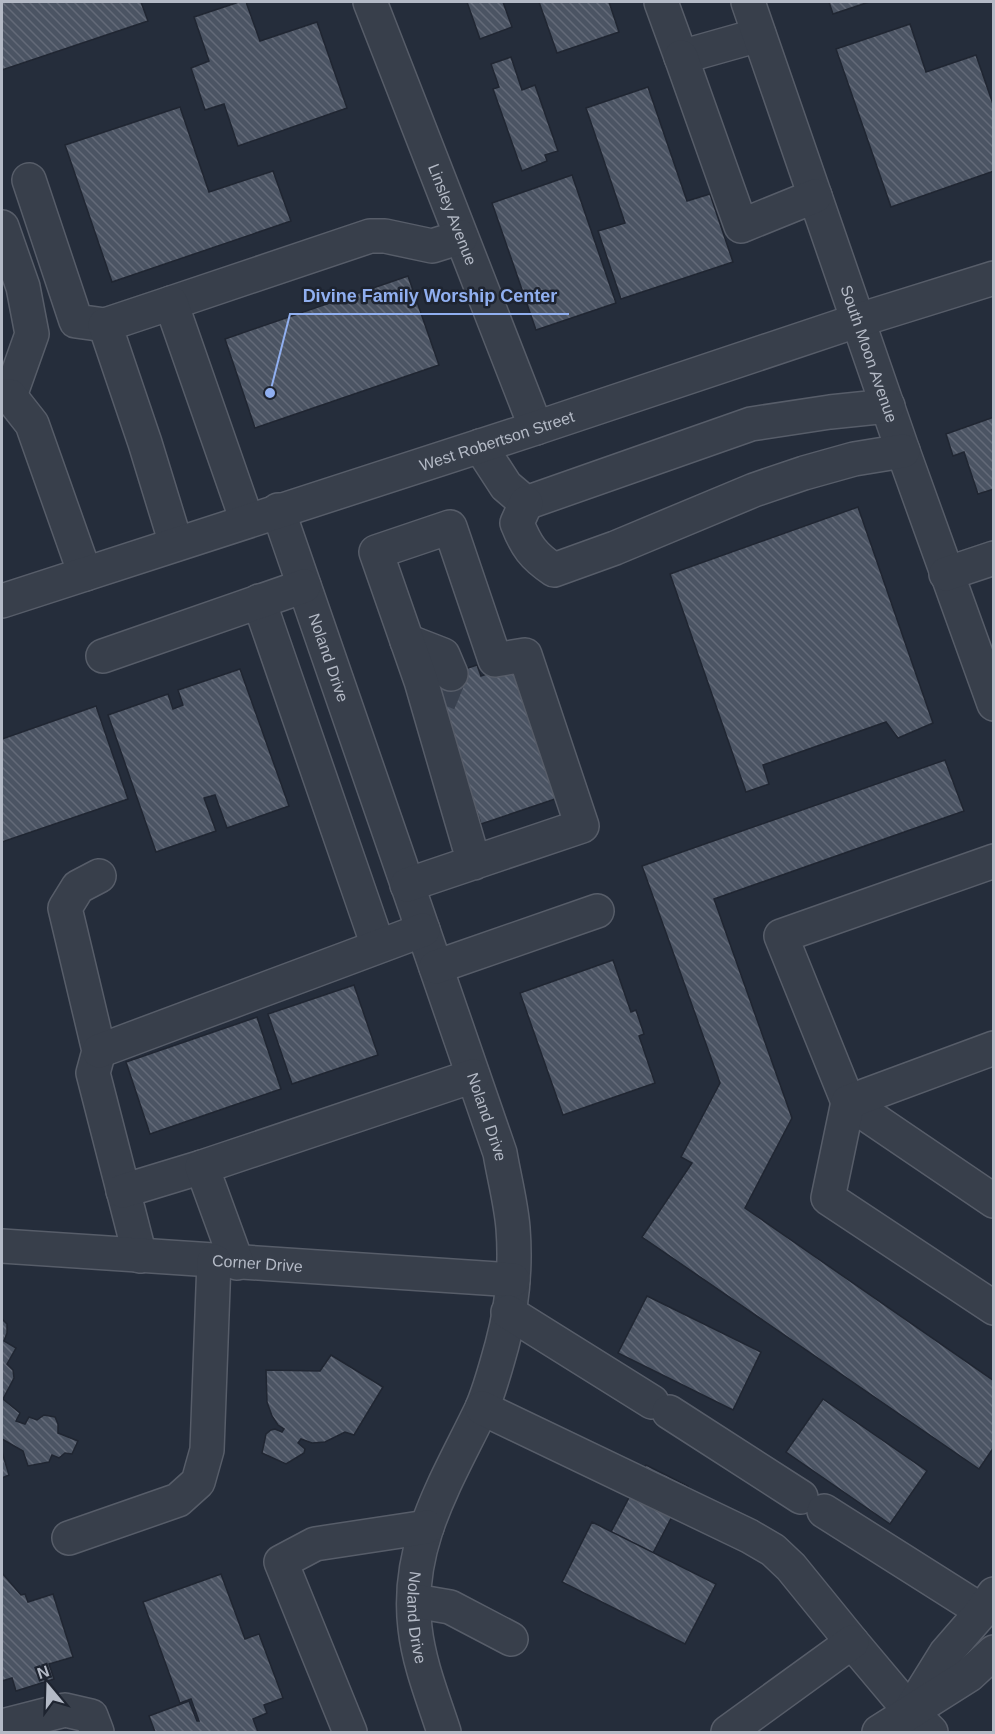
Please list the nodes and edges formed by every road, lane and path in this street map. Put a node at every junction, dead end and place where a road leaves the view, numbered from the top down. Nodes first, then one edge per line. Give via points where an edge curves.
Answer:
1 (370, 2) edge
2 (661, 2) edge
3 (748, 2) edge
4 (759, 34) junction
5 (681, 57) junction
6 (29, 180) dead end
7 (815, 196) junction
8 (2, 227) edge
9 (461, 237) junction
10 (993, 278) edge
11 (171, 303) junction
12 (859, 320) junction
13 (105, 325) junction
14 (6, 396) edge
15 (888, 406) junction
16 (536, 428) junction
17 (480, 446) junction
18 (903, 451) junction
19 (525, 503) junction
20 (278, 510) junction
21 (247, 521) junction
22 (176, 544) junction
23 (993, 558) edge
24 (85, 574) junction
25 (946, 574) junction
26 (304, 586) junction
27 (2, 601) edge
28 (259, 602) junction
29 (407, 641) junction
30 (103, 656) dead end
31 (451, 674) dead end
32 (993, 704) edge
33 (993, 861) edge
34 (474, 863) junction
35 (99, 876) dead end
36 (407, 885) junction
37 (597, 911) dead end
38 (423, 930) junction
39 (378, 946) junction
40 (436, 967) junction
41 (993, 1048) edge
42 (99, 1051) junction
43 (473, 1076) junction
44 (848, 1102) junction
45 (202, 1167) junction
46 (123, 1191) junction
47 (993, 1201) edge
48 (2, 1246) edge
49 (140, 1256) junction
50 (225, 1262) junction
51 (513, 1280) junction
52 (993, 1308) edge
53 (508, 1312) junction
54 (482, 1408) junction
55 (426, 1527) junction
56 (69, 1538) dead end
57 (415, 1602) junction
58 (988, 1602) edge
59 (511, 1639) dead end
60 (852, 1642) junction
61 (993, 1652) edge
62 (921, 1722) edge
63 (2, 1726) edge
64 (97, 1732) edge
65 (350, 1732) edge
66 (444, 1732) edge
67 (728, 1732) edge
68 (879, 1732) edge

1 - 9 street, Linsley Avenue
2 - 5 street
3 - 4 street, South Moon Avenue
4 - 5 street
4 - 7 street, South Moon Avenue
5 - 7 street via 741,226
6 - 13 street via 76,321
7 - 12 street, South Moon Avenue
8 - 14 street via 22,287 32,334
9 - 11 street via 432,246 370,236
9 - 16 street, Linsley Avenue
10 - 12 street, West Robertson Street
11 - 13 street
11 - 21 street
12 - 15 street, South Moon Avenue
12 - 16 street, West Robertson Street
13 - 22 street
14 - 24 street via 32,424
15 - 18 street, South Moon Avenue
15 - 19 street via 751,424
16 - 17 street, West Robertson Street
17 - 19 street via 506,486
17 - 20 street, West Robertson Street
18 - 19 street via 854,459 754,490 554,570 537,559 525,543 517,523
18 - 25 street, South Moon Avenue
20 - 21 street, West Robertson Street
20 - 26 street, Noland Drive
21 - 22 street, West Robertson Street
22 - 24 street, West Robertson Street
23 - 25 street
24 - 27 street, West Robertson Street
25 - 32 street, South Moon Avenue
26 - 28 street
26 - 36 street, Noland Drive
28 - 30 street
28 - 39 street
29 - 31 street via 443,655
29 - 34 street via 435,710
29 - 34 street via 376,552 450,527 495,660 525,656 582,826
33 - 44 street via 781,936
34 - 36 street
35 - 42 street via 78,887 65,908
36 - 38 street, Noland Drive
37 - 40 street
38 - 39 street
38 - 40 street, Noland Drive
39 - 42 street
40 - 43 street, Noland Drive
41 - 44 street
42 - 46 street via 93,1072
43 - 45 street
43 - 51 street, Noland Drive via 500,1153 513,1228
44 - 47 street
44 - 52 street via 828,1198
45 - 46 street
45 - 50 street
46 - 49 street
48 - 49 street, Corner Drive
49 - 50 street, Corner Drive
50 - 51 street, Corner Drive
50 - 56 street via 207,1450 198,1482 178,1500
51 - 53 street, Noland Drive
53 - 54 street, Noland Drive
53 - 58 street via 812,1504
54 - 55 street, Noland Drive
54 - 60 street via 773,1550
55 - 57 street, Noland Drive via 418,1554
55 - 65 street via 315,1545 281,1562
57 - 59 street via 450,1607
57 - 66 street, Noland Drive via 421,1664
58 - 62 street via 946,1653
60 - 62 street
60 - 67 street
61 - 62 street
62 - 68 street
63 - 64 street via 65,1710 91,1716

